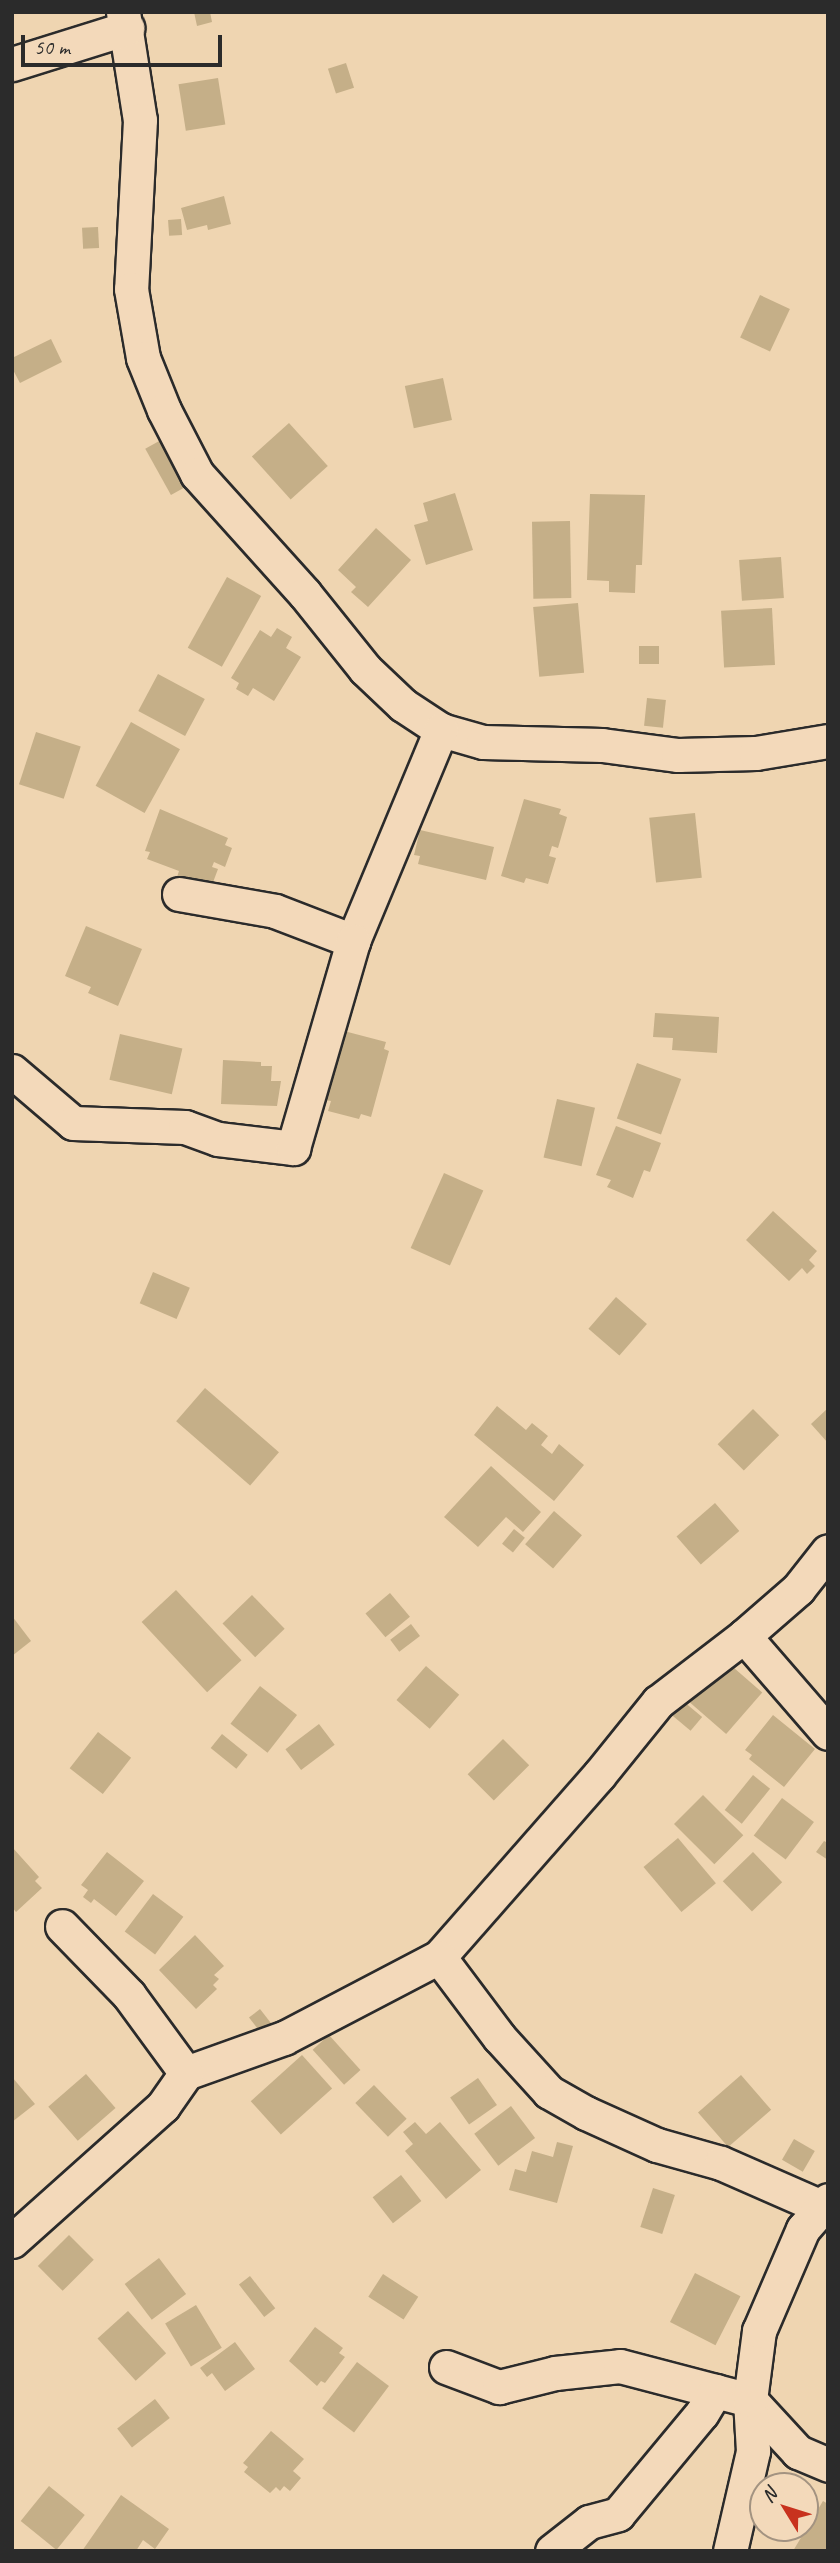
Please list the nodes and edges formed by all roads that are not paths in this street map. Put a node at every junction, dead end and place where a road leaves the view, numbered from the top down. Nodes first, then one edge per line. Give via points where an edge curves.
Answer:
1 (125, 20) edge
2 (12, 64) edge
3 (441, 730) junction
4 (828, 741) edge
5 (179, 894) dead end
6 (353, 941) junction
7 (12, 1071) edge
8 (828, 1551) edge
9 (744, 1636) junction
10 (828, 1733) edge
11 (62, 1926) dead end
12 (439, 1957) junction
13 (186, 2073) junction
14 (824, 2203) edge
15 (12, 2241) edge
16 (446, 2367) dead end
17 (715, 2391) junction
18 (750, 2400) junction
19 (828, 2465) edge
20 (552, 2551) edge
21 (730, 2551) edge

1 - 2 street
1 - 3 street via 140,120 131,289 143,358 164,410 197,474 365,669 403,705
3 - 4 street via 483,742 602,745 678,755 756,753
3 - 6 street
5 - 6 street via 275,911
6 - 7 street via 293,1148 218,1139 185,1128 73,1123
8 - 9 street via 798,1590
9 - 10 street
9 - 12 street via 658,1702 600,1775
11 - 13 street via 129,1995
12 - 13 street via 284,2038
12 - 14 street via 499,2037 549,2092 657,2145 720,2163
13 - 15 street via 163,2106
14 - 18 street via 803,2229 760,2331
16 - 17 street via 499,2387 555,2373 620,2367
17 - 18 street
17 - 20 street via 618,2514 589,2522
18 - 19 street via 798,2452
18 - 21 street via 753,2451

